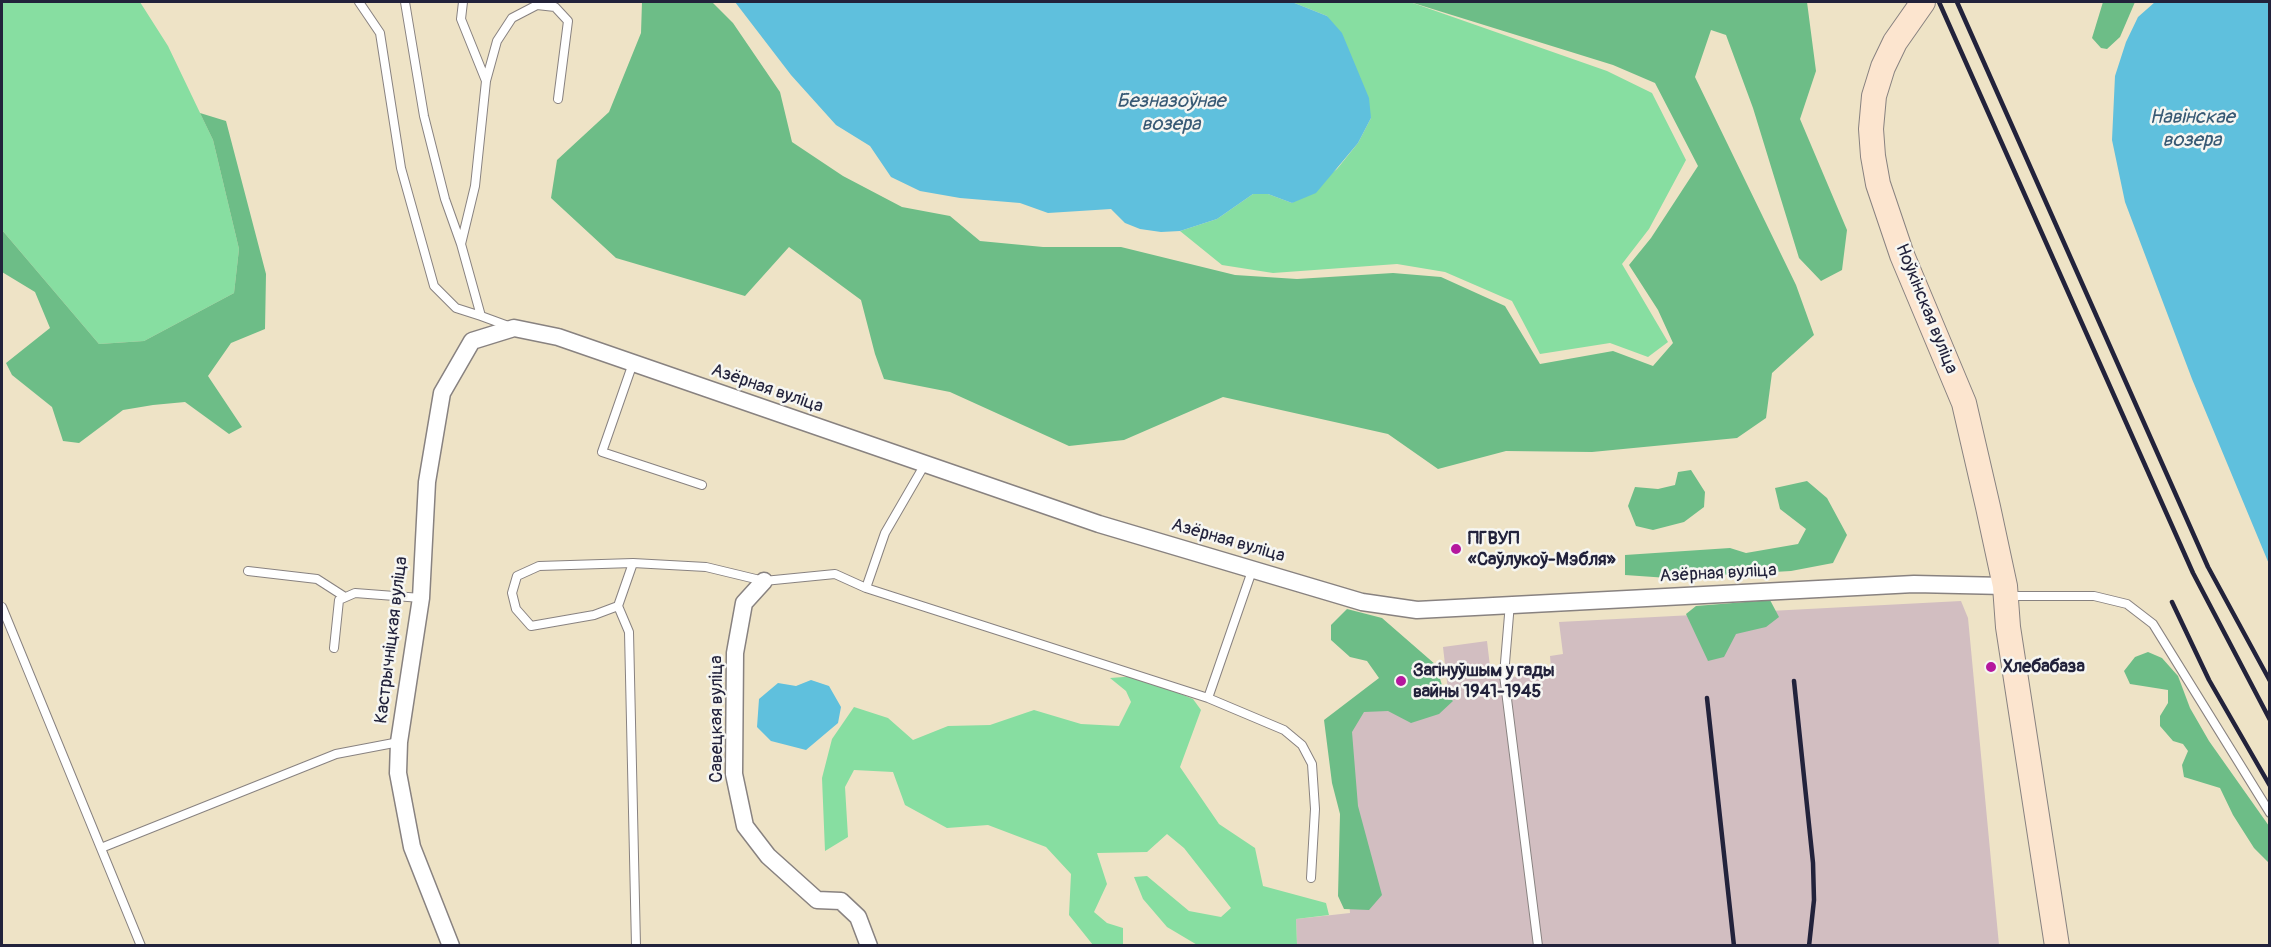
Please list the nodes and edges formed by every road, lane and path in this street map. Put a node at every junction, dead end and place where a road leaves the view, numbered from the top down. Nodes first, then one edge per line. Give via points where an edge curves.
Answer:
1 (359, 2) edge
2 (405, 2) edge
3 (463, 2) edge
4 (1923, 2) edge
5 (486, 81) junction
6 (558, 99) dead end
7 (461, 244) junction
8 (481, 316) junction
9 (514, 328) junction
10 (472, 341) joint
11 (633, 363) junction
12 (925, 464) junction
13 (702, 485) dead end
14 (633, 563) junction
15 (1253, 568) junction
16 (248, 571) dead end
17 (764, 581) junction
18 (866, 588) junction
19 (2004, 591) junction
20 (345, 597) junction
21 (421, 598) junction
22 (1510, 603) junction
23 (618, 606) junction
24 (2, 607) edge
25 (334, 648) dead end
26 (1208, 698) junction
27 (399, 742) junction
28 (2270, 813) edge
29 (101, 848) junction
30 (1311, 878) dead end
31 (141, 945) edge
32 (451, 945) edge
33 (636, 945) edge
34 (869, 945) edge
35 (1538, 945) edge
36 (2057, 945) edge

1 - 8 lane via 380,33 401,168 434,286 456,308
2 - 7 lane via 424,116
3 - 5 lane via 461,20
4 - 19 main road, Ноўкінская вуліца via 1894,42 1882,67 1874,96 1873,156 1878,184 1902,255 1964,403
5 - 6 lane via 497,41 513,18 537,5 555,7 568,21
5 - 7 lane via 475,186
7 - 8 lane
8 - 9 lane
9 - 10 street, Азёрная вуліца
9 - 11 street, Азёрная вуліца via 558,337
10 - 21 street, Кастрычніцкая вуліца via 442,393 427,482
11 - 12 street, Азёрная вуліца
11 - 13 lane via 602,452
12 - 15 street, Азёрная вуліца via 1098,524
12 - 18 lane via 885,533
14 - 17 lane via 706,567
14 - 23 lane
14 - 23 lane via 539,567 517,576 512,593 516,609 531,626 594,615
15 - 22 street, Азёрная вуліца via 1362,602 1417,610
15 - 26 lane
16 - 20 lane via 317,579
17 - 18 lane via 835,574
17 - 34 street, Савецкая вуліца via 744,603 735,653 734,774 745,826 768,856 817,900 841,902 858,917
18 - 26 lane
19 - 22 street, Азёрная вуліца via 1914,584
19 - 28 lane via 2094,596 2127,604 2153,624
19 - 36 main road, Ноўкінская вуліца
20 - 21 lane via 355,593
20 - 25 lane via 339,600
21 - 27 street, Кастрычніцкая вуліца
22 - 35 lane via 1504,675
23 - 33 lane via 629,632
24 - 29 lane
26 - 30 lane via 1284,730 1302,746 1312,764 1315,809
27 - 29 lane via 336,754
27 - 32 street, Кастрычніцкая вуліца via 398,773 412,847
29 - 31 lane

